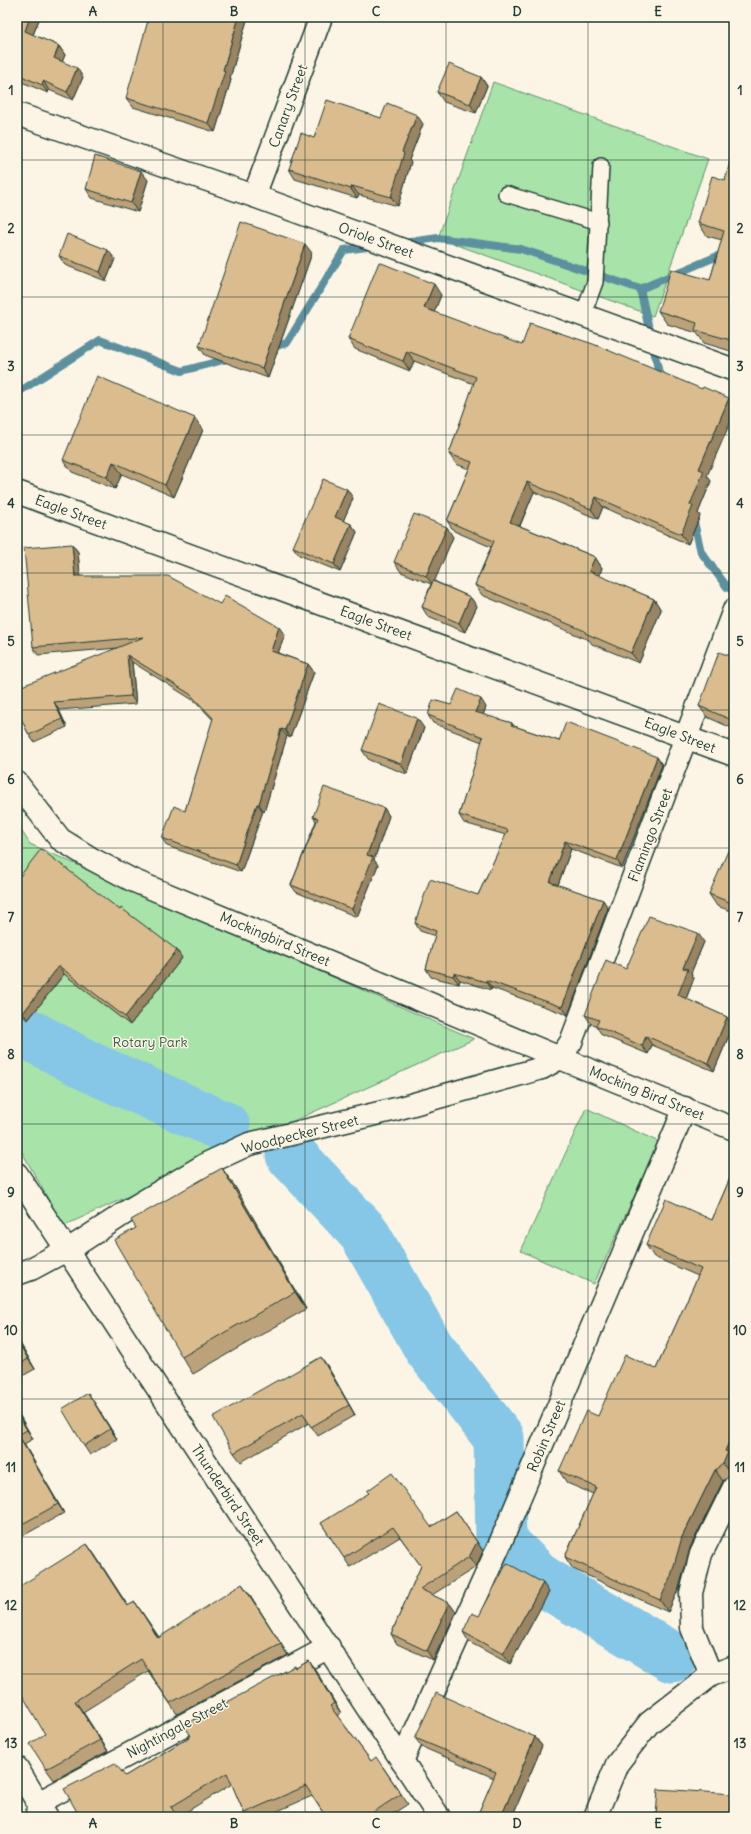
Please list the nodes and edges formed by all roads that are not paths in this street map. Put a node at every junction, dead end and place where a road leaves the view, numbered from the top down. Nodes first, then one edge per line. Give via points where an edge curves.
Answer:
1 (321, 17) edge
2 (17, 114) edge
3 (601, 166) dead end
4 (506, 194) dead end
5 (254, 196) junction
6 (599, 222) junction
7 (583, 315) junction
8 (734, 370) edge
9 (17, 492) edge
10 (734, 610) edge
11 (687, 737) junction
12 (734, 755) edge
13 (17, 783) edge
14 (560, 1058) junction
15 (685, 1108) junction
16 (734, 1129) edge
17 (17, 1174) edge
18 (70, 1248) junction
19 (17, 1274) edge
20 (734, 1487) edge
21 (729, 1507) edge
22 (329, 1647) junction
23 (734, 1667) edge
24 (711, 1675) junction
25 (402, 1761) junction
26 (17, 1768) edge
27 (41, 1812) edge
28 (439, 1817) edge
29 (595, 1817) edge

1 - 5 street, Canary Street
2 - 5 street, Oriole Street
3 - 6 lane
4 - 6 lane
5 - 7 street, Oriole Street
6 - 7 lane via 595,282
7 - 8 street, Oriole Street
9 - 11 street, Eagle Street
10 - 11 street, Flamingo Street
11 - 12 street, Eagle Street
11 - 14 street, Flamingo Street via 571,1042
13 - 14 street, Mockingbird Street via 60,839 132,880
14 - 15 street, Mocking Bird Street
14 - 18 street, Woodpecker Street via 542,1068 396,1109 249,1144 208,1163
15 - 16 street, Mocking Bird Street
15 - 25 street, Robin Street via 499,1546
17 - 18 street, Thunderbird Street
18 - 19 street, Woodpecker Street
18 - 22 street, Thunderbird Street
20 - 21 street
21 - 24 street via 701,1554 691,1593 692,1628
22 - 25 street, Thunderbird Street
22 - 27 street, Nightingale Street
23 - 24 street
24 - 29 street via 646,1726 617,1764
25 - 28 street, Thunderbird Street
26 - 27 street

